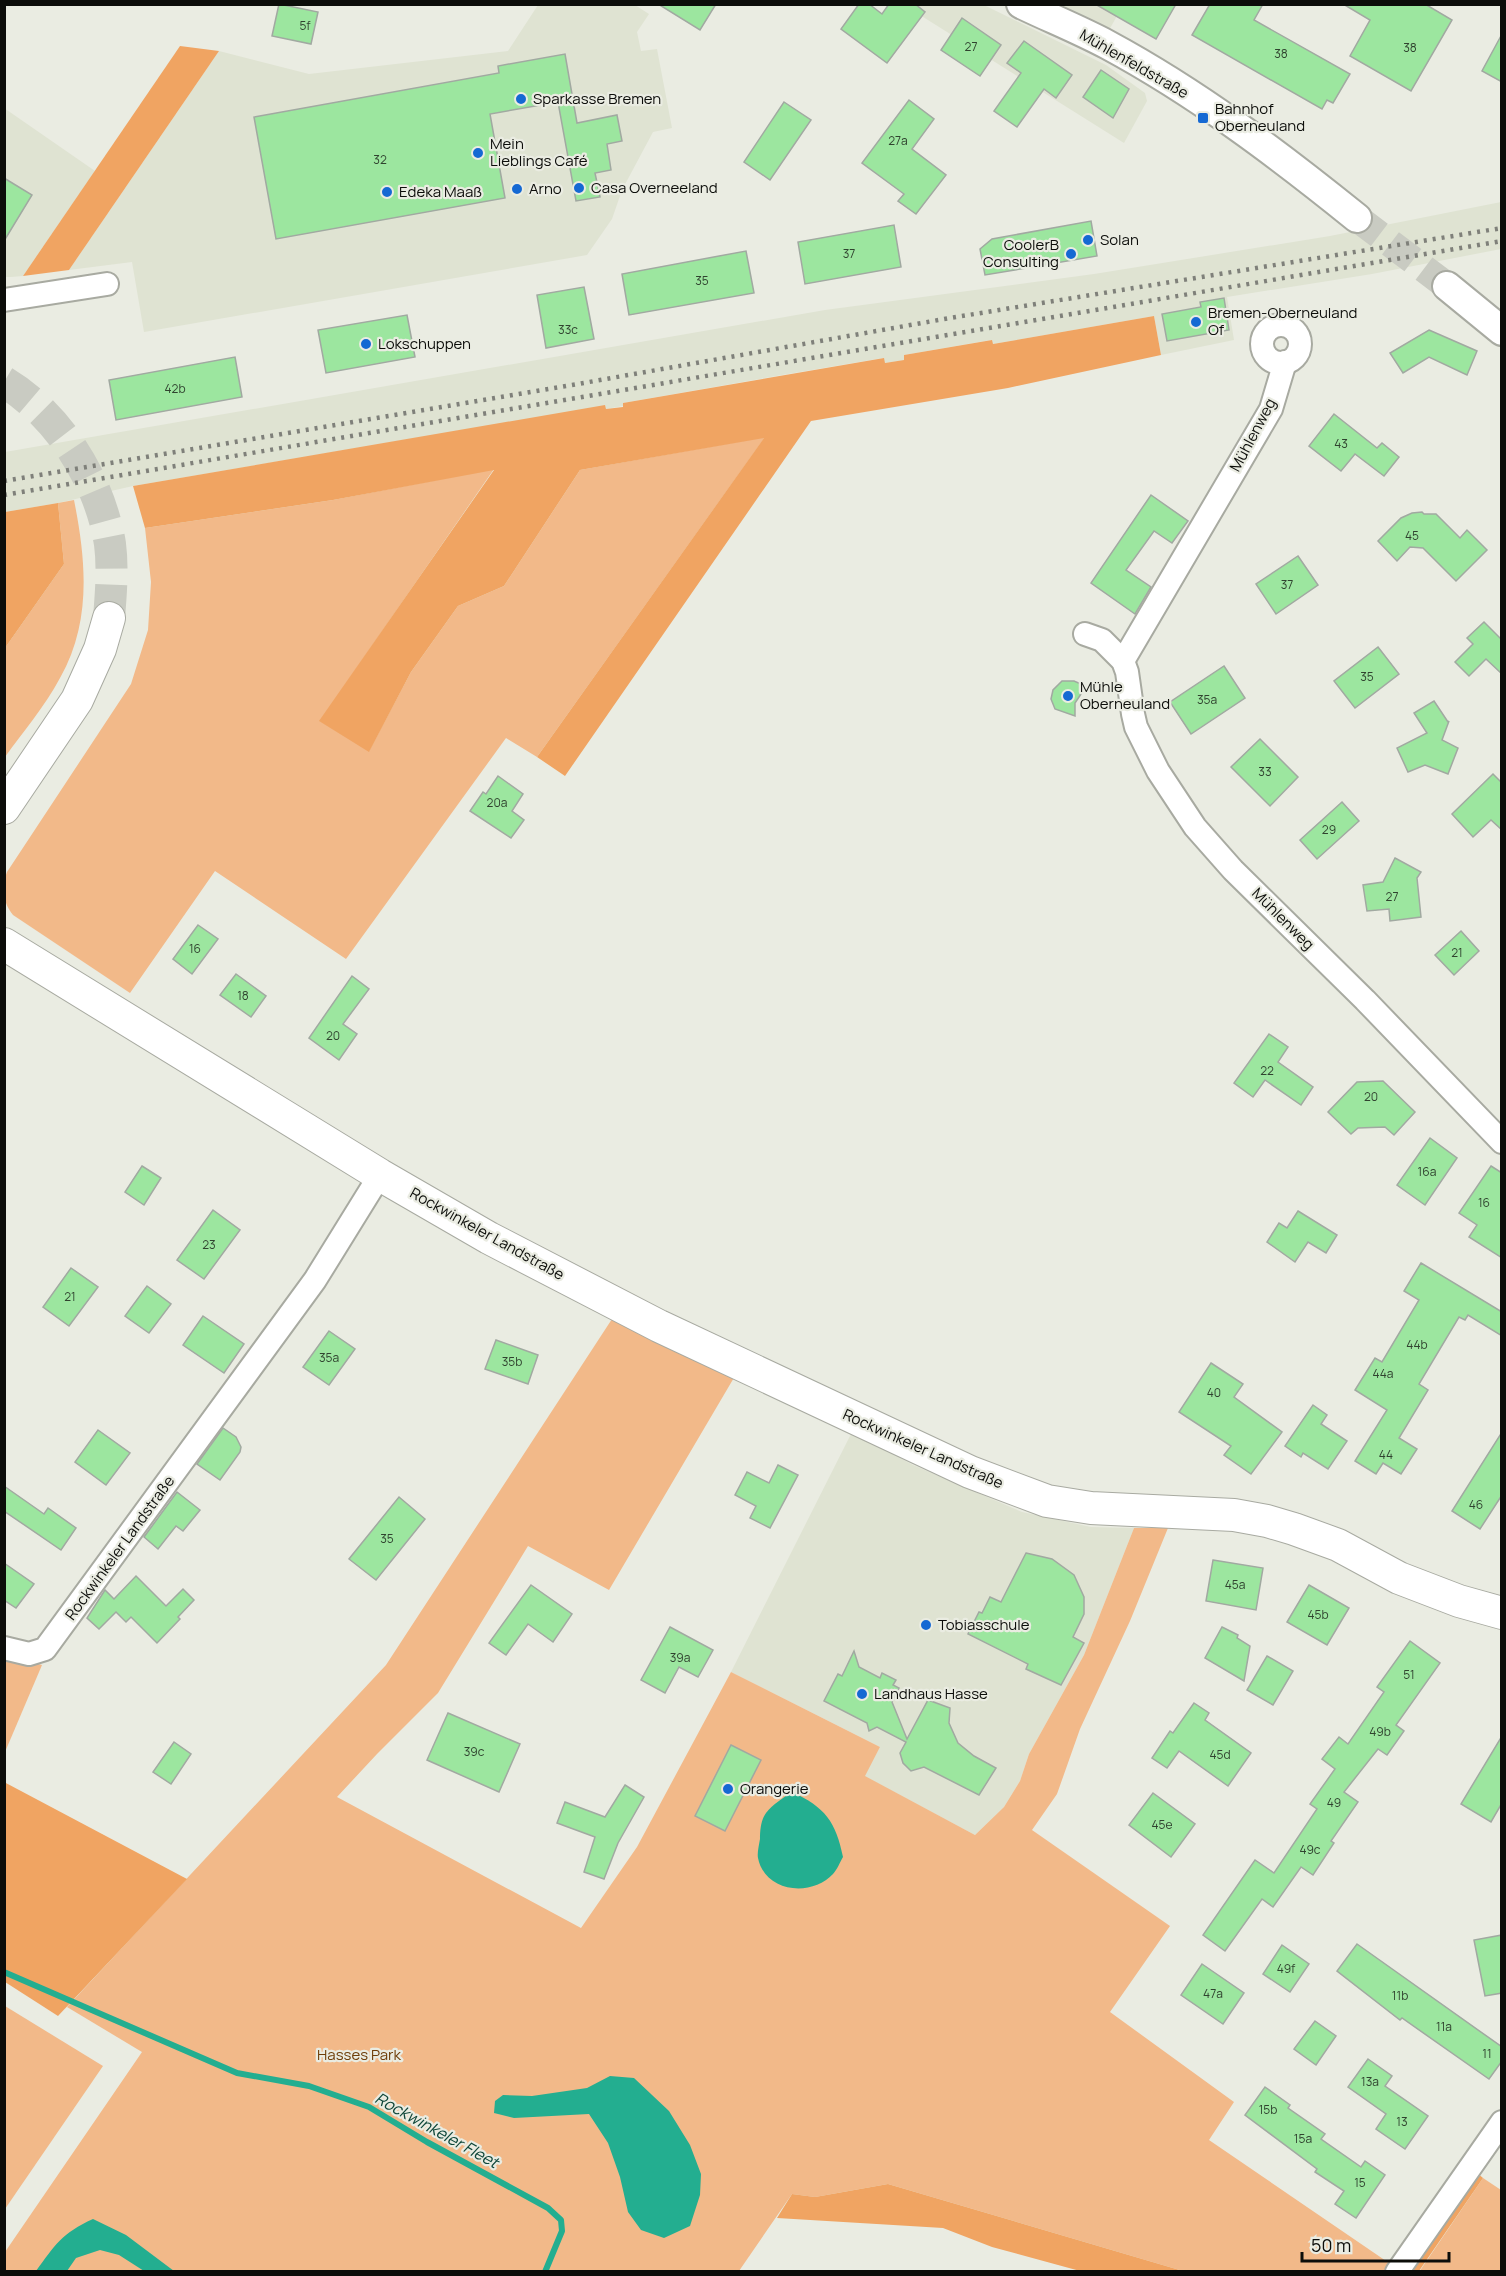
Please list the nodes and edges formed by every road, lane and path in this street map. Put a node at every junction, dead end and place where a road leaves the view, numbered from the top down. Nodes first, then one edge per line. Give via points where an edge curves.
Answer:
1 (1021, 4) edge
2 (1357, 218) tunnel mouth
3 (107, 284) dead end
4 (1447, 286) tunnel mouth
5 (4, 300) edge
6 (1502, 331) edge
7 (1285, 362) dead end
8 (109, 618) tunnel mouth
9 (1085, 634) dead end
10 (1123, 661) junction
11 (4, 808) edge
12 (4, 944) edge
13 (1502, 1142) edge
14 (380, 1175) junction
15 (1502, 1612) edge
16 (4, 1648) edge
17 (1502, 2122) edge
18 (1397, 2271) edge

1 - 2 street, Mühlenfeldstraße via 1108,45 1220,114
3 - 5 street
4 - 6 street
7 - 10 street, Mühlenweg via 1270,409
8 - 11 main road via 77,700
9 - 10 street via 1102,640
10 - 13 street, Mühlenweg via 1136,728 1158,771 1195,827
12 - 14 main road, Rockwinkeler Landstraße
14 - 15 main road, Rockwinkeler Landstraße via 489,1238 639,1316 1009,1488 1047,1501 1091,1508 1234,1515 1267,1521 1338,1545 1429,1590
14 - 16 street, Rockwinkeler Landstraße via 315,1280 45,1649 28,1654
17 - 18 street

